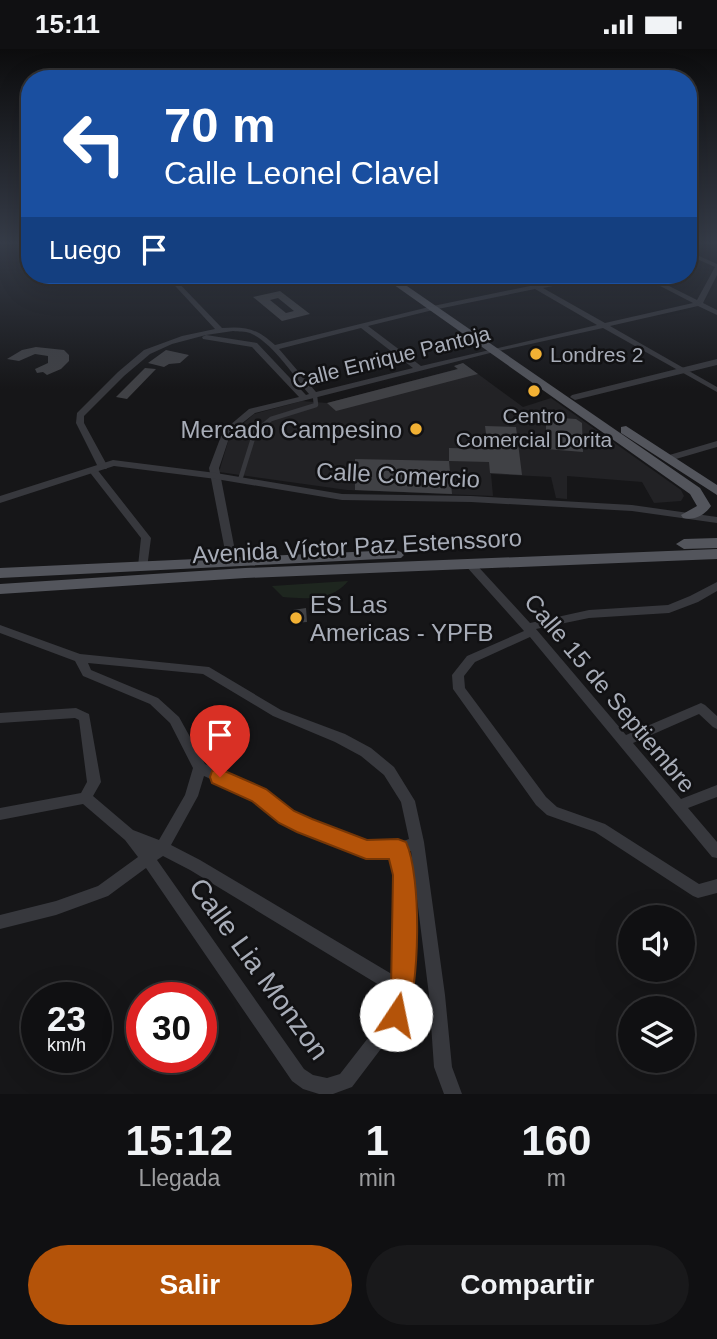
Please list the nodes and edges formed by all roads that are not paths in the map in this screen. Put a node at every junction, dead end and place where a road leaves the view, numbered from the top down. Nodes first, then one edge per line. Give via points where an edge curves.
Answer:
1 (183, 291) edge
2 (411, 291) edge
3 (418, 291) edge
4 (517, 291) edge
5 (542, 291) edge
6 (673, 291) edge
7 (706, 291) edge
8 (699, 304) junction
9 (438, 307) junction
10 (717, 313) edge
11 (362, 325) junction
12 (603, 325) junction
13 (220, 330) junction
14 (192, 338) junction
15 (273, 348) junction
16 (499, 349) junction
17 (717, 362) edge
18 (418, 368) junction
19 (683, 372) junction
20 (717, 390) edge
21 (315, 395) junction
22 (303, 396) junction
23 (575, 397) junction
24 (601, 424) junction
25 (717, 444) edge
26 (669, 458) junction
27 (98, 468) junction
28 (216, 476) junction
29 (240, 480) junction
30 (717, 491) edge
31 (0, 500) edge
32 (717, 501) edge
33 (688, 515) junction
34 (717, 520) edge
35 (717, 543) edge
36 (717, 554) edge
37 (232, 561) junction
38 (469, 563) junction
39 (143, 566) junction
40 (0, 573) edge
41 (717, 586) edge
42 (0, 589) edge
43 (0, 629) edge
44 (530, 630) junction
45 (79, 658) junction
46 (0, 718) edge
47 (717, 724) edge
48 (624, 741) junction
49 (200, 768) junction
50 (717, 791) edge
51 (85, 797) junction
52 (678, 806) junction
53 (0, 814) edge
54 (416, 842) junction
55 (398, 849) junction
56 (717, 852) edge
57 (155, 853) junction
58 (717, 886) edge
59 (0, 922) edge
60 (403, 990) junction
61 (453, 1094) edge

1 - 13 street
2 - 9 main road
3 - 9 main road
4 - 9 street
5 - 12 street
6 - 8 street
7 - 8 street
8 - 10 street
8 - 12 street, Calle Enrique Pantoja
9 - 11 street
9 - 16 main road
11 - 15 street
11 - 18 street
12 - 16 street, Calle Enrique Pantoja
12 - 19 street
13 - 14 street
13 - 15 street via 248,330
14 - 22 street via 254,345
14 - 27 street via 146,353 80,415
15 - 21 street
16 - 18 street, Calle Enrique Pantoja
16 - 23 main road
16 - 24 main road
17 - 19 street
18 - 21 street, Calle Enrique Pantoja
19 - 20 street
19 - 23 street
21 - 22 street, Calle Enrique Pantoja
21 - 29 lane via 316,405 271,419 255,432
22 - 28 street, Calle Enrique Pantoja via 252,411 233,425 214,468
23 - 26 main road
24 - 32 main road via 617,430
24 - 33 main road via 702,499 700,511
25 - 26 street
26 - 30 main road
27 - 28 street, Calle Comercio via 113,463
27 - 31 street, Calle Comercio
27 - 39 street via 146,538
28 - 29 street, Calle Comercio
28 - 37 street
29 - 33 street, Calle Comercio via 342,497 498,501
33 - 34 street, Calle Comercio
35 - 37 main road, Avenida Víctor Paz Estenssoro
36 - 38 main road, Avenida Víctor Paz Estenssoro
37 - 39 main road, Avenida Víctor Paz Estenssoro
38 - 42 main road, Avenida Víctor Paz Estenssoro
38 - 44 street, Calle 15 de Septiembre
39 - 40 main road, Avenida Víctor Paz Estenssoro
41 - 44 street via 669,609 589,614
43 - 45 street
44 - 48 street, Calle 15 de Septiembre
44 - 58 street via 471,659 458,675 459,688 541,801 552,811 600,828 698,891
45 - 49 street via 87,673 154,701 175,720
45 - 54 street via 205,670 276,713 341,738 389,771 408,801
46 - 51 street via 76,713 85,717 94,782
47 - 48 street via 701,708
48 - 52 street, Calle 15 de Septiembre
49 - 55 street via 259,795 305,826 366,850
49 - 57 street via 191,796
50 - 52 street
51 - 53 street
51 - 57 street, Calle Lia Monzon
52 - 56 street, Calle 15 de Septiembre
54 - 55 street
54 - 61 street via 443,1067
55 - 60 street, Calle Lia Monzon via 404,875
57 - 59 street via 103,891
57 - 60 street via 328,943
57 - 60 street, Calle Lia Monzon via 298,1075 309,1083 327,1087 346,1081 396,1015

